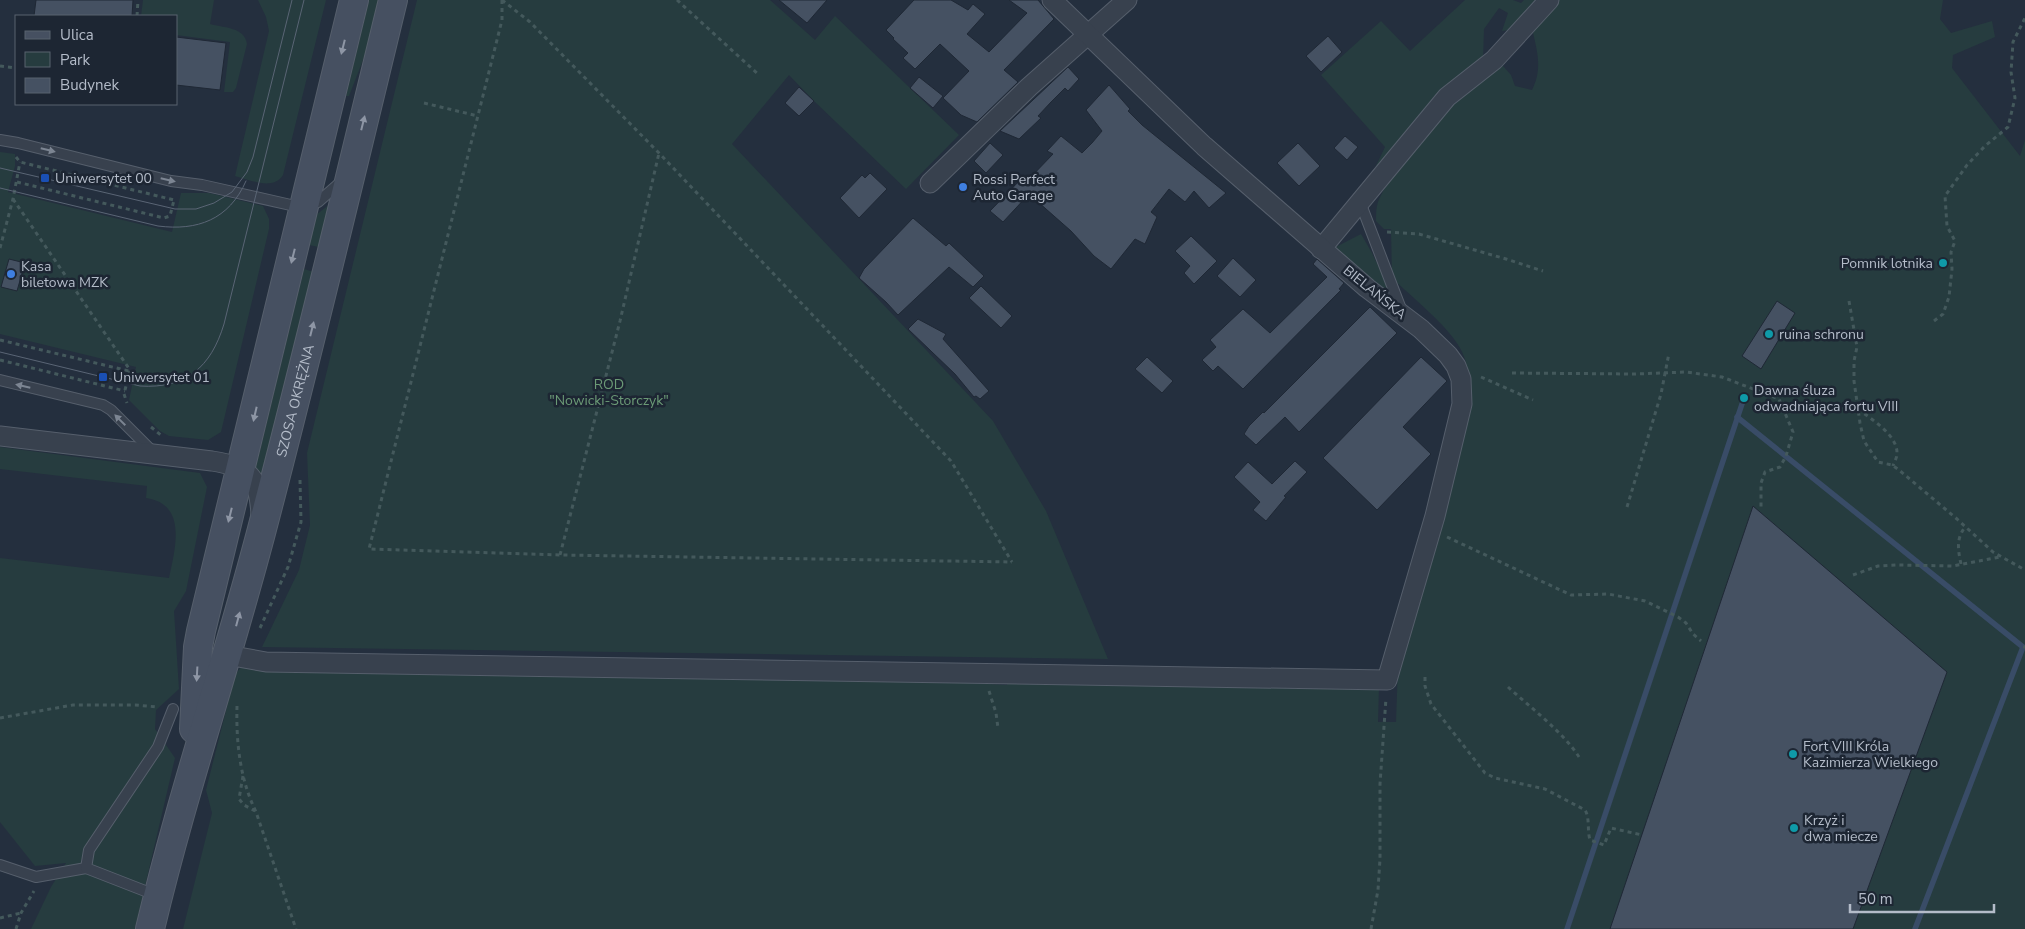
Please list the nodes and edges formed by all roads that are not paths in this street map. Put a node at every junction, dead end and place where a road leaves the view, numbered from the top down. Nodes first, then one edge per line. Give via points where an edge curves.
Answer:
1 (354, 0) edge
2 (393, 0) edge
3 (1052, 0) edge
4 (1127, 0) edge
5 (1549, 0) edge
6 (1086, 34) junction
7 (0, 140) edge
8 (351, 170) junction
9 (930, 182) dead end
10 (1360, 202) junction
11 (304, 208) junction
12 (1321, 249) junction
13 (1403, 315) junction
14 (0, 380) edge
15 (0, 436) edge
16 (155, 454) junction
17 (242, 468) junction
18 (262, 529) junction
19 (227, 655) junction
20 (173, 709) road end
21 (184, 800) junction
22 (0, 865) edge
23 (86, 868) junction
24 (158, 896) junction
25 (150, 929) edge

1 -> 11 street, SZOSA OKRĘŻNA
8 -> 2 street, SZOSA OKRĘŻNA
3 - 6 street, BIELAŃSKA
4 - 6 street
5 - 10 street via 1494,60 1446,97
6 - 9 street
6 - 12 street, BIELAŃSKA via 1195,138
7 -> 11 lane
8 - 11 lane via 318,202
18 -> 8 street, SZOSA OKRĘŻNA
10 - 12 street
10 - 13 lane
11 -> 17 street, SZOSA OKRĘŻNA
12 - 13 street, BIELAŃSKA
13 - 19 street, BIELAŃSKA via 1448,355 1456,366 1463,392 1431,530 1387,680 266,662
16 -> 14 lane via 103,405
15 - 16 street
16 - 17 street via 221,462
17 - 18 street via 257,486
17 -> 21 street, SZOSA OKRĘŻNA via 198,647 195,721
19 -> 18 street, SZOSA OKRĘŻNA
19 - 21 street, SZOSA OKRĘŻNA
20 - 23 lane via 158,747 89,850
21 - 24 street, SZOSA OKRĘŻNA
22 - 23 lane via 36,877
23 - 24 lane
24 - 25 street, SZOSA OKRĘŻNA

